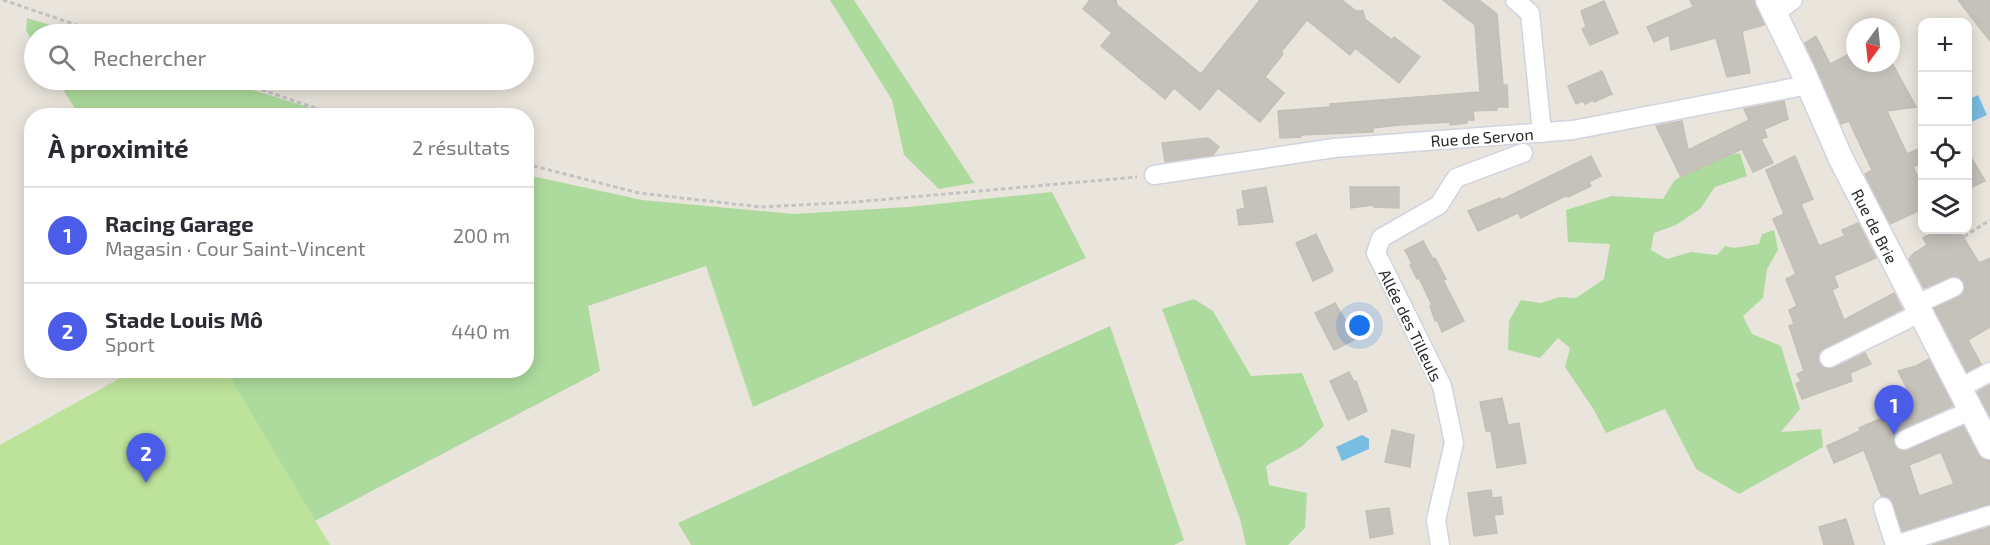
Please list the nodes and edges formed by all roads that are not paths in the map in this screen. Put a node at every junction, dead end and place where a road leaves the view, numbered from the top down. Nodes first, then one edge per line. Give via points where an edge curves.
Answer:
1 (1515, 0) edge
2 (1778, 4) edge
3 (1808, 85) junction
4 (1542, 133) junction
5 (1523, 153) dead end
6 (1154, 175) road end
7 (1954, 287) dead end
8 (1917, 309) junction
9 (1829, 358) dead end
10 (1990, 372) edge
11 (1960, 388) junction
12 (1972, 410) junction
13 (1904, 440) dead end
14 (1990, 447) edge
15 (1883, 507) dead end
16 (1990, 515) edge
17 (1440, 545) edge
18 (1895, 545) edge

1 - 4 street via 1530,13
2 - 3 street, Rue de Brie
3 - 4 street, Rue de Servon
3 - 8 street, Rue de Brie
4 - 6 street, Rue de Servon via 1334,148
5 - 17 street, Allée des Tilleuls via 1456,178 1439,205 1381,238 1376,253 1442,386 1454,443 1436,520
7 - 8 street
8 - 9 street
8 - 11 street, Rue de Brie
10 - 11 street
11 - 12 street, Rue de Brie
12 - 13 street
12 - 14 street, Rue de Brie
15 - 18 street
16 - 18 street

